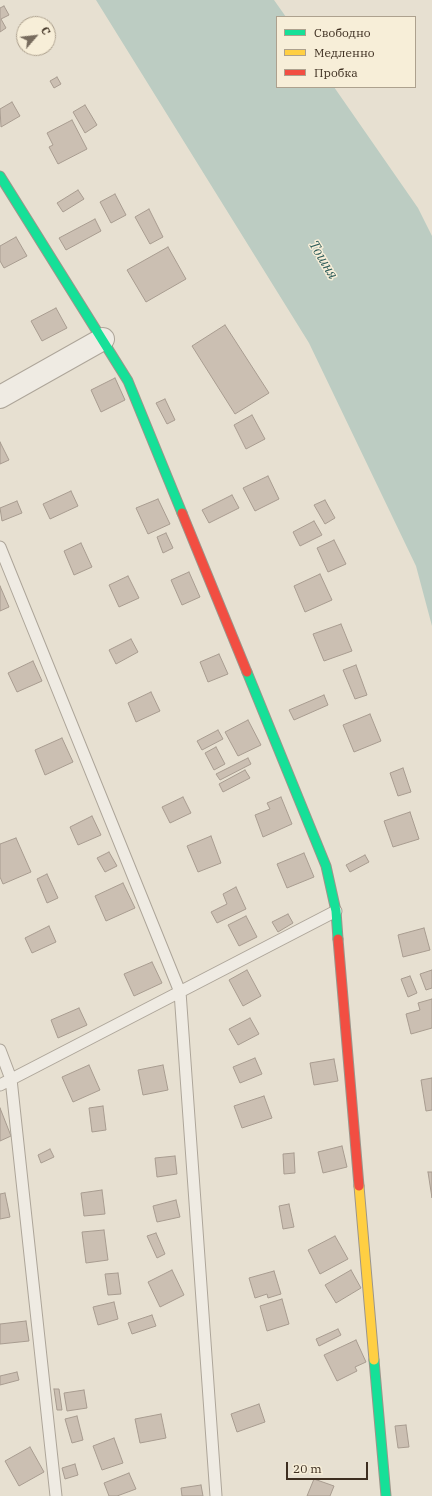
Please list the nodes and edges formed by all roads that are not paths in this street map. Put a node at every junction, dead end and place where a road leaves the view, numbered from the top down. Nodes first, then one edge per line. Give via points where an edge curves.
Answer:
1 (0, 176) edge
2 (104, 339) junction
3 (0, 398) edge
4 (0, 547) edge
5 (336, 911) junction
6 (180, 992) junction
7 (0, 1050) edge
8 (12, 1079) junction
9 (0, 1085) edge
10 (56, 1496) edge
11 (216, 1496) edge
12 (386, 1496) edge

1 - 2 street via 84,312
2 - 3 street
2 - 5 street via 128,381 326,866
4 - 6 lane
5 - 6 lane
5 - 12 street
6 - 8 lane
6 - 11 lane
7 - 8 lane
8 - 9 lane
8 - 10 lane

